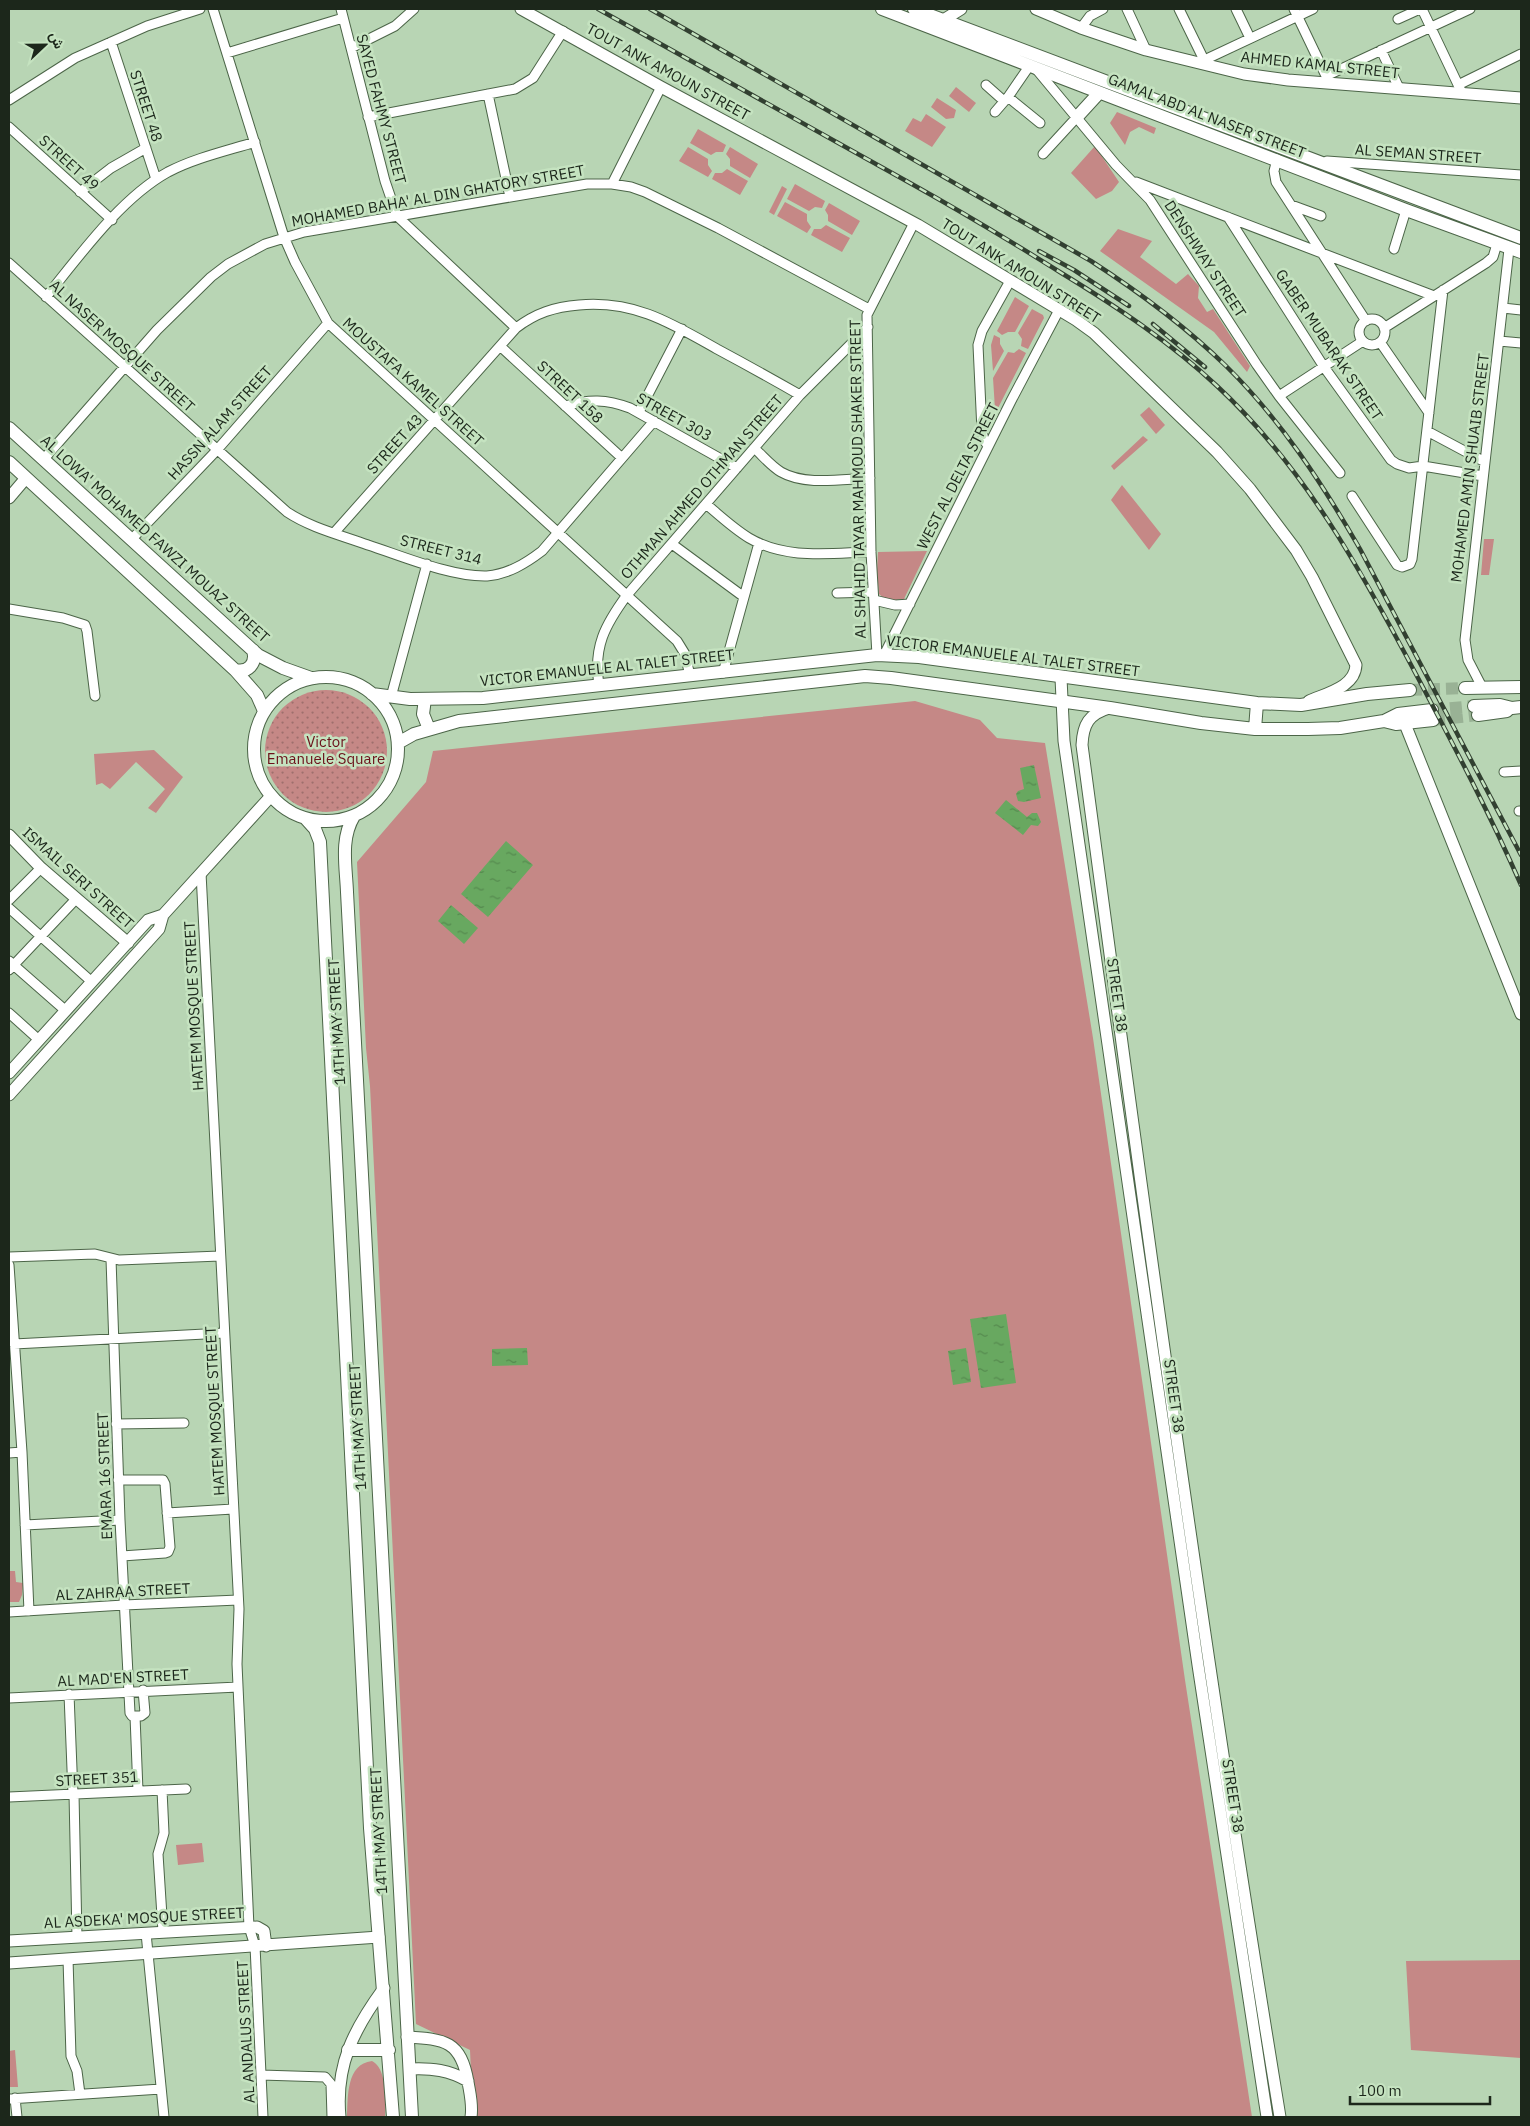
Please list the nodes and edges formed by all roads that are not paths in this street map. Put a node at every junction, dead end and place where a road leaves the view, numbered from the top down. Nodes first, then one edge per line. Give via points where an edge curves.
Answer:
1 (200, 9) edge
2 (213, 9) edge
3 (414, 9) edge
4 (521, 9) edge
5 (882, 9) edge
6 (961, 9) edge
7 (1036, 9) edge
8 (1103, 9) edge
9 (1127, 9) edge
10 (1180, 9) edge
11 (1236, 9) edge
12 (1313, 9) edge
13 (1421, 9) edge
14 (1470, 9) edge
15 (1295, 12) edge
16 (921, 13) edge
17 (342, 14) edge
18 (1055, 14) edge
19 (1398, 19) dead end
20 (937, 24) junction
21 (1430, 27) junction
22 (1081, 28) junction
23 (563, 32) junction
24 (1250, 38) junction
25 (111, 42) junction
26 (350, 48) junction
27 (1146, 50) junction
28 (1381, 50) junction
29 (227, 53) junction
30 (1521, 54) edge
31 (1201, 61) junction
32 (1033, 66) junction
33 (1328, 79) junction
34 (986, 86) dead end
35 (661, 87) junction
36 (1399, 88) junction
37 (1460, 89) junction
38 (1099, 92) junction
39 (488, 94) junction
40 (1521, 98) edge
41 (1006, 99) junction
42 (9, 100) edge
43 (995, 112) dead end
44 (368, 116) junction
45 (1077, 117) junction
46 (1040, 123) dead end
47 (9, 128) edge
48 (255, 142) junction
49 (146, 148) junction
50 (1043, 154) dead end
51 (1277, 159) junction
52 (1312, 160) junction
53 (1521, 175) edge
54 (156, 180) junction
55 (1133, 181) junction
56 (612, 184) junction
57 (80, 192) junction
58 (510, 197) junction
59 (1291, 205) junction
60 (1406, 210) junction
61 (397, 216) junction
62 (1228, 216) junction
63 (1321, 216) dead end
64 (112, 220) junction
65 (914, 223) junction
66 (284, 237) junction
67 (1521, 238) edge
68 (1509, 248) edge
69 (1394, 249) dead end
70 (1321, 252) junction
71 (9, 263) edge
72 (1010, 281) junction
73 (1443, 290) junction
74 (1434, 296) junction
75 (46, 297) junction
76 (1503, 308) junction
77 (869, 309) junction
78 (1059, 310) junction
79 (1521, 310) edge
80 (1366, 321) junction
81 (328, 323) junction
82 (868, 327) junction
83 (516, 328) junction
84 (1384, 328) junction
85 (682, 329) junction
86 (1499, 341) junction
87 (1363, 342) junction
88 (1380, 342) junction
89 (1521, 342) edge
90 (500, 346) junction
91 (124, 367) junction
92 (1324, 367) junction
93 (800, 395) junction
94 (1279, 396) junction
95 (565, 406) junction
96 (639, 412) junction
97 (1429, 413) junction
98 (435, 420) junction
99 (654, 421) junction
100 (9, 428) edge
101 (1427, 431) junction
102 (988, 446) junction
103 (754, 448) junction
104 (216, 450) junction
105 (622, 458) junction
106 (43, 460) junction
107 (9, 462) edge
108 (1485, 462) junction
109 (1423, 466) junction
110 (737, 468) junction
111 (1340, 473) dead end
112 (1483, 476) junction
113 (26, 478) junction
114 (870, 478) junction
115 (1352, 496) dead end
116 (9, 498) edge
117 (706, 504) junction
118 (558, 532) junction
119 (334, 533) junction
120 (131, 540) junction
121 (759, 543) junction
122 (672, 544) junction
123 (871, 552) junction
124 (428, 564) junction
125 (838, 593) dead end
126 (627, 595) junction
127 (874, 596) junction
128 (744, 597) junction
129 (910, 604) junction
130 (9, 609) edge
131 (253, 650) junction
132 (881, 655) junction
133 (235, 670) junction
134 (723, 673) junction
135 (690, 676) junction
136 (311, 678) junction
137 (1061, 678) junction
138 (599, 686) junction
139 (1482, 687) junction
140 (1465, 688) tunnel mouth
141 (1521, 688) edge
142 (1410, 690) tunnel mouth
143 (372, 694) junction
144 (95, 696) dead end
145 (391, 697) junction
146 (425, 699) junction
147 (1061, 702) junction
148 (1257, 703) junction
149 (1301, 705) junction
150 (1517, 707) edge
151 (1110, 708) junction
152 (1476, 710) tunnel mouth
153 (264, 711) junction
154 (1384, 721) junction
155 (1405, 724) junction
156 (429, 729) junction
157 (1255, 729) junction
158 (398, 743) junction
159 (1521, 771) edge
160 (1504, 772) dead end
161 (271, 796) junction
162 (354, 816) junction
163 (306, 819) junction
164 (9, 835) edge
165 (41, 868) junction
166 (201, 873) junction
167 (76, 899) junction
168 (9, 900) edge
169 (9, 908) edge
170 (163, 915) junction
171 (41, 936) junction
172 (128, 943) junction
173 (10, 965) edge
174 (92, 982) junction
175 (66, 1011) junction
176 (9, 1013) edge
177 (1521, 1014) edge
178 (39, 1040) junction
179 (10, 1068) edge
180 (9, 1095) edge
181 (339, 1230) junction
182 (364, 1231) junction
183 (220, 1256) junction
184 (9, 1257) edge
185 (111, 1259) junction
186 (9, 1266) edge
187 (224, 1333) junction
188 (114, 1339) junction
189 (14, 1344) junction
190 (12, 1357) edge
191 (184, 1423) dead end
192 (116, 1424) junction
193 (22, 1452) junction
194 (9, 1453) edge
195 (118, 1480) junction
196 (233, 1509) junction
197 (167, 1512) junction
198 (1182, 1516) junction
199 (120, 1520) junction
200 (25, 1525) junction
201 (122, 1556) junction
202 (238, 1600) junction
203 (124, 1604) junction
204 (30, 1610) junction
205 (9, 1612) edge
206 (238, 1686) junction
207 (143, 1690) junction
208 (128, 1691) junction
209 (69, 1694) junction
210 (9, 1698) edge
211 (135, 1716) junction
212 (186, 1789) dead end
213 (162, 1790) junction
214 (138, 1791) junction
215 (74, 1794) junction
216 (9, 1797) edge
217 (249, 1927) junction
218 (163, 1932) junction
219 (146, 1933) junction
220 (77, 1937) junction
221 (379, 1937) junction
222 (9, 1941) edge
223 (261, 1946) junction
224 (148, 1954) junction
225 (68, 1959) junction
226 (9, 1962) edge
227 (384, 1988) junction
228 (407, 2037) junction
229 (348, 2050) junction
230 (389, 2050) junction
231 (410, 2069) junction
232 (262, 2075) junction
233 (468, 2081) junction
234 (161, 2089) junction
235 (80, 2094) junction
236 (12, 2099) edge
237 (17, 2117) edge
238 (164, 2117) edge
239 (263, 2117) edge
240 (332, 2117) edge
241 (340, 2117) edge
242 (393, 2117) edge
243 (412, 2117) edge
244 (472, 2117) edge
245 (1267, 2117) edge
246 (1280, 2117) edge

1 - 25 street
2 - 29 street, MOUSTAFA KAMEL STREET
3 - 26 street via 394,26
4 - 23 street, TOUT ANK AMOUN STREET
5 - 16 main road, GAMAL ABD AL NASER STREET
6 - 20 street
7 - 18 street, AHMED KAMAL STREET
8 - 22 street via 1090,16
9 - 27 street
10 - 31 street
11 - 24 street
12 - 15 street
13 - 19 street
13 - 21 street
14 - 21 street
15 - 24 street
15 - 33 street
16 - 20 main road, GAMAL ABD AL NASER STREET
17 - 26 street, SAYED FAHMY STREET
17 - 29 street
18 - 22 street, AHMED KAMAL STREET
20 - 32 main road, GAMAL ABD AL NASER STREET
20 - 52 main road, GAMAL ABD AL NASER STREET
21 - 28 street
21 - 37 street
22 - 27 street, AHMED KAMAL STREET
23 - 35 street, TOUT ANK AMOUN STREET
23 - 39 street via 533,78 515,89
24 - 31 street
25 - 42 street via 75,58
25 - 49 street, STREET 48
26 - 44 street, SAYED FAHMY STREET
27 - 31 street, AHMED KAMAL STREET
28 - 33 street
28 - 36 street
29 - 48 street, MOUSTAFA KAMEL STREET
30 - 37 street
31 - 33 street, AHMED KAMAL STREET via 1244,74
32 - 38 main road, GAMAL ABD AL NASER STREET
32 - 41 street
32 - 45 street, DENSHWAY STREET
33 - 36 street, AHMED KAMAL STREET
34 - 41 street
35 - 56 street
35 - 65 street, TOUT ANK AMOUN STREET
36 - 37 street, AHMED KAMAL STREET
37 - 40 street, AHMED KAMAL STREET
38 - 45 main road
38 - 51 main road, GAMAL ABD AL NASER STREET
39 - 44 street
39 - 58 street
41 - 43 street
41 - 46 street
44 - 61 street, SAYED FAHMY STREET
45 - 50 street
45 - 55 street, DENSHWAY STREET
47 - 57 street, STREET 49
48 - 54 street via 184,165
48 - 66 street, MOUSTAFA KAMEL STREET
49 - 54 street, STREET 48
49 - 57 street
51 - 59 street via 1274,178
51 - 60 main road, GAMAL ABD AL NASER STREET
52 - 53 street, AL SEMAN STREET
52 - 67 main road, GAMAL ABD AL NASER STREET
54 - 64 street via 132,197
55 - 62 street
55 - 94 street, DENSHWAY STREET via 1156,207
56 - 58 street, MOHAMED BAHA' AL DIN GHATORY STREET via 587,184
56 - 77 street, MOHAMED BAHA' AL DIN GHATORY STREET via 645,192
57 - 64 street, STREET 49
58 - 61 street, MOHAMED BAHA' AL DIN GHATORY STREET
59 - 63 street
59 - 70 street
60 - 68 main road, GAMAL ABD AL NASER STREET
60 - 69 street
61 - 66 street, MOHAMED BAHA' AL DIN GHATORY STREET
61 - 83 street
62 - 70 street
62 - 92 street, GABER MUBARAK STREET
64 - 75 street
65 - 72 street, TOUT ANK AMOUN STREET
65 - 77 street, AL SHAHID TAYAR MAHMOUD SHAKER STREET
66 - 81 street, MOUSTAFA KAMEL STREET
66 - 91 street, MOHAMED BAHA' AL DIN GHATORY STREET via 246,254 211,277
68 - 73 street
68 - 76 street, MOHAMED AMIN SHUAIB STREET
70 - 74 street
70 - 80 street
71 - 75 street, AL NASER MOSQUE STREET
72 - 78 street, TOUT ANK AMOUN STREET
72 - 102 street via 982,331 978,345 982,431
73 - 74 street
73 - 97 street
74 - 84 street
75 - 91 street, AL NASER MOSQUE STREET
76 - 79 street
76 - 86 street, MOHAMED AMIN SHUAIB STREET
77 - 82 street, AL SHAHID TAYAR MAHMOUD SHAKER STREET
78 - 102 street, WEST AL DELTA STREET
78 - 149 street, TOUT ANK AMOUN STREET via 1094,333 1218,452 1296,550 1356,665 1352,680
80 - 84 street via 1376,320
80 - 87 street via 1359,331
81 - 98 street, MOUSTAFA KAMEL STREET
81 - 104 street, HASSN ALAM STREET
82 - 93 street, OTHMAN AHMED OTHMAN STREET
82 - 114 street, AL SHAHID TAYAR MAHMOUD SHAKER STREET
83 - 85 street, STREET 43 via 558,307 594,303 634,308
83 - 90 street, STREET 43
84 - 88 street
85 - 93 street, STREET 43
85 - 96 street
86 - 89 street
86 - 108 street, MOHAMED AMIN SHUAIB STREET
87 - 88 street via 1372,345
87 - 92 street
88 - 97 street
90 - 95 street, STREET 158
90 - 98 street, STREET 43
91 - 104 street, AL NASER MOSQUE STREET
91 - 106 street, MOHAMED BAHA' AL DIN GHATORY STREET
92 - 94 street
92 - 109 street, GABER MUBARAK STREET via 1392,460 1403,467
93 - 103 street, OTHMAN AHMED OTHMAN STREET
94 - 111 street, DENSHWAY STREET
95 - 96 street, STREET 303 via 598,400 614,402
95 - 105 street, STREET 158
96 - 99 street, STREET 303
97 - 101 street
98 - 118 street, MOUSTAFA KAMEL STREET
98 - 119 street, STREET 43
99 - 105 street, STREET 314
99 - 110 street, STREET 303
100 - 106 main road, AL LOWA' MOHAMED FAWZI MOUAZ STREET
101 - 108 street
101 - 109 street
102 - 129 street, WEST AL DELTA STREET
103 - 110 street, OTHMAN AHMED OTHMAN STREET
103 - 114 street via 790,476
104 - 119 street, STREET 314 via 287,512
104 - 120 street, HASSN ALAM STREET
105 - 118 street, STREET 314
106 - 120 main road, AL LOWA' MOHAMED FAWZI MOUAZ STREET
107 - 113 main road
108 - 112 street, MOHAMED AMIN SHUAIB STREET
109 - 112 street, GABER MUBARAK STREET
109 - 115 street via 1412,559 1405,567 1397,565
110 - 117 street, OTHMAN AHMED OTHMAN STREET
112 - 139 street, MOHAMED AMIN SHUAIB STREET via 1465,640 1468,660
113 - 116 street
113 - 133 main road
114 - 123 street, AL SHAHID TAYAR MAHMOUD SHAKER STREET
117 - 121 street
117 - 122 street, OTHMAN AHMED OTHMAN STREET
118 - 124 street, STREET 314 via 542,551 517,568 500,574 476,575
118 - 126 street, MOUSTAFA KAMEL STREET
119 - 124 street, STREET 314
120 - 131 main road, AL LOWA' MOHAMED FAWZI MOUAZ STREET
121 - 123 street via 775,550 803,554
121 - 128 street
122 - 126 street, OTHMAN AHMED OTHMAN STREET
122 - 128 street
123 - 127 street, AL SHAHID TAYAR MAHMOUD SHAKER STREET
124 - 145 street
125 - 127 street
126 - 135 street, MOUSTAFA KAMEL STREET via 680,644
126 - 138 street, OTHMAN AHMED OTHMAN STREET via 602,637 597,662
127 - 129 street via 888,604
127 - 132 street, AL SHAHID TAYAR MAHMOUD SHAKER STREET
128 - 134 street
129 - 132 street, WEST AL DELTA STREET
130 - 144 street via 85,625
131 - 133 main road via 251,667
131 - 136 main road, AL LOWA' MOHAMED FAWZI MOUAZ STREET via 271,663
132 - 134 main road, VICTOR EMANUELE AL TALET STREET
132 - 137 main road, VICTOR EMANUELE AL TALET STREET
133 - 153 main road via 257,695
134 - 135 main road, VICTOR EMANUELE AL TALET STREET
135 - 138 main road, VICTOR EMANUELE AL TALET STREET
136 - 143 main road via 349,680
136 - 153 main road via 288,687
137 - 147 street, STREET 38
137 - 148 main road, VICTOR EMANUELE AL TALET STREET
138 - 146 main road, VICTOR EMANUELE AL TALET STREET via 483,698
139 - 140 main road
139 - 141 main road
142 - 149 main road, VICTOR EMANUELE AL TALET STREET
143 - 145 main road, VICTOR EMANUELE AL TALET STREET
143 - 158 main road via 387,710
145 - 146 main road, VICTOR EMANUELE AL TALET STREET
146 - 156 main road via 423,714
147 - 151 main road
147 - 156 main road via 865,676 460,721
147 - 198 street, STREET 38 via 1064,741
148 - 149 main road, VICTOR EMANUELE AL TALET STREET
148 - 157 main road
150 - 152 main road via 1501,712
151 - 157 main road
151 - 198 street, STREET 38 via 1094,714 1086,722 1082,745
153 - 161 main road via 256,733 254,756 259,777
154 - 155 main road
154 - 155 main road via 1398,714 1433,715
154 - 157 main road via 1340,728
155 - 177 street
156 - 158 main road
158 - 162 main road via 391,781 380,797
159 - 160 street
161 - 163 main road via 287,810
161 - 166 street
162 - 163 main road via 320,822
162 - 182 main road, 14TH MAY STREET via 344,842
163 - 181 main road, 14TH MAY STREET via 320,842
164 - 165 street, ISMAIL SERI STREET
165 - 167 street, ISMAIL SERI STREET
165 - 168 street
166 - 170 street
166 - 183 street, HATEM MOSQUE STREET
167 - 171 street
167 - 172 street, ISMAIL SERI STREET
169 - 171 street
170 - 172 street via 148,920
170 - 180 street via 159,930
171 - 173 street
171 - 174 street
172 - 174 street
173 - 175 street
174 - 175 street
175 - 178 street
176 - 178 street
178 - 179 street
181 - 182 main road via 349,1226
181 - 221 main road, 14TH MAY STREET via 370,1828
182 - 228 main road, 14TH MAY STREET
183 - 185 street
183 - 187 street, HATEM MOSQUE STREET
184 - 185 street via 95,1254
185 - 188 street, EMARA 16 STREET
186 - 189 street
187 - 188 street
187 - 196 street, HATEM MOSQUE STREET
188 - 189 street
188 - 192 street, EMARA 16 STREET
189 - 190 street
190 - 193 street
191 - 192 street
192 - 195 street, EMARA 16 STREET
193 - 194 street
193 - 200 street
195 - 197 street via 163,1480
195 - 199 street, EMARA 16 STREET
196 - 197 street
196 - 202 street, HATEM MOSQUE STREET
197 - 201 street via 168,1552
198 - 245 street, STREET 38
198 - 246 street, STREET 38
199 - 200 street
199 - 201 street, EMARA 16 STREET
200 - 204 street
201 - 203 street, EMARA 16 STREET
202 - 203 street, AL ZAHRAA STREET
202 - 206 street, HATEM MOSQUE STREET
203 - 204 street, AL ZAHRAA STREET
203 - 208 street, EMARA 16 STREET
204 - 205 street, AL ZAHRAA STREET
206 - 207 street, AL MAD'EN STREET
206 - 217 street, HATEM MOSQUE STREET
207 - 208 street, AL MAD'EN STREET
207 - 211 street via 145,1713
208 - 209 street, AL MAD'EN STREET
208 - 211 street, EMARA 16 STREET via 130,1714
209 - 210 street, AL MAD'EN STREET
209 - 215 street
211 - 214 street
212 - 213 street, STREET 351
213 - 214 street, STREET 351
213 - 218 street via 164,1833 158,1854
214 - 215 street, STREET 351
215 - 216 street, STREET 351
215 - 220 street
217 - 218 street, AL ASDEKA' MOSQUE STREET
217 - 223 street, AL ASDEKA' MOSQUE STREET via 257,1926 266,1934
218 - 219 street, AL ASDEKA' MOSQUE STREET
219 - 220 street, AL ASDEKA' MOSQUE STREET
219 - 224 street
220 - 222 street, AL ASDEKA' MOSQUE STREET
221 - 223 street
221 - 227 main road, 14TH MAY STREET
223 - 224 street
223 - 232 street, AL ANDALUS STREET
224 - 225 street
224 - 234 street
225 - 226 street
225 - 235 street via 71,2056 78,2071
227 - 229 street via 364,2017
227 - 230 main road, 14TH MAY STREET
228 - 231 main road, 14TH MAY STREET
228 - 233 street via 428,2038 448,2044 462,2057
229 - 230 main road
229 - 241 street via 340,2076
230 - 242 main road, 14TH MAY STREET
231 - 233 street via 439,2069
231 - 243 main road, 14TH MAY STREET
232 - 239 street, AL ANDALUS STREET
232 - 240 street via 324,2077 331,2084
233 - 244 street
234 - 235 street
234 - 238 street
235 - 236 street
236 - 237 street

